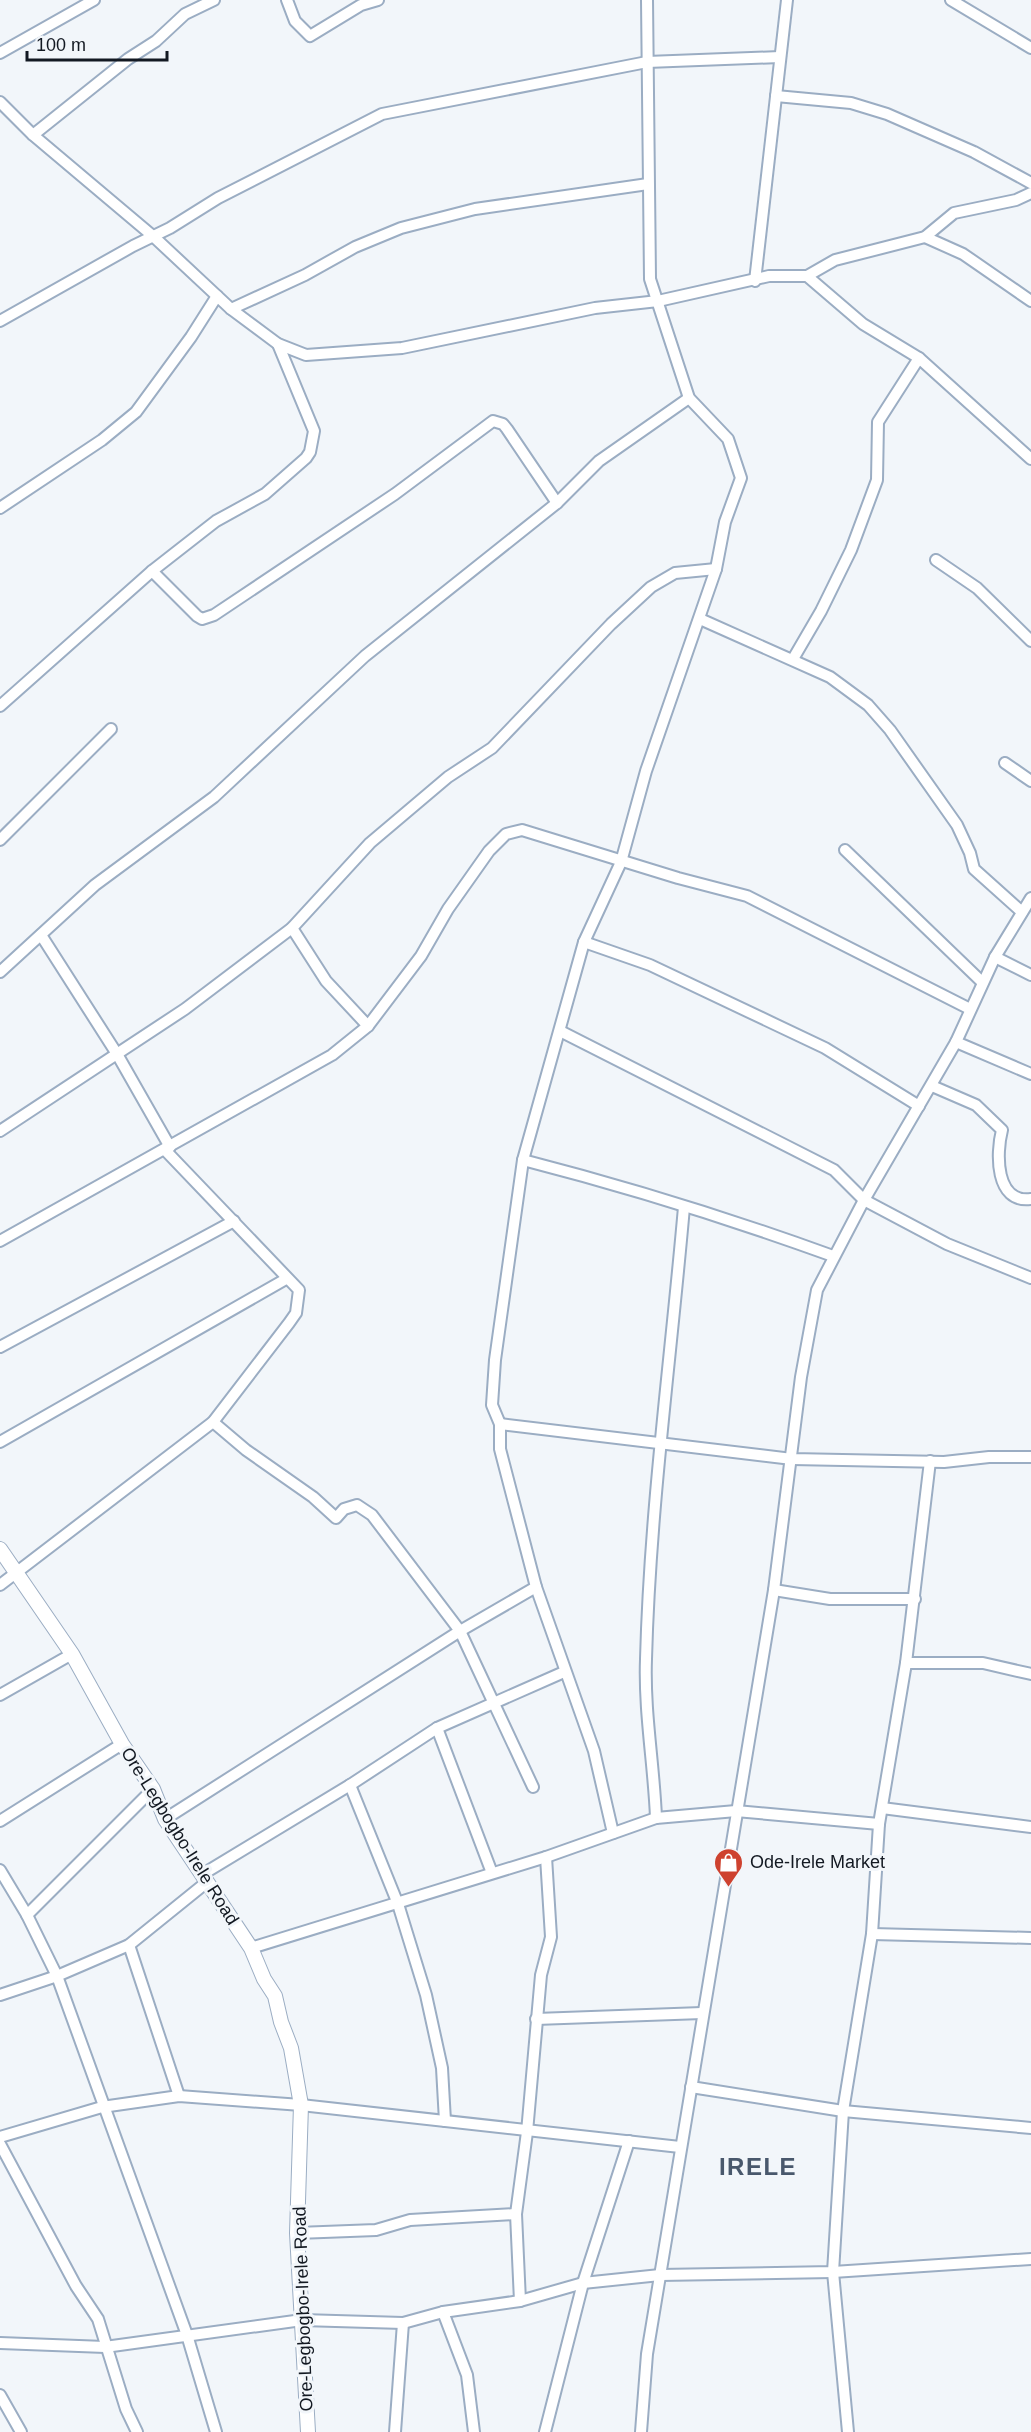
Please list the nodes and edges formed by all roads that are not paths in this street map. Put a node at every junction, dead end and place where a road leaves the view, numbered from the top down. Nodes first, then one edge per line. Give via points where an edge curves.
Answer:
1 (94, 0) edge
2 (214, 0) edge
3 (287, 0) edge
4 (378, 0) edge
5 (647, 0) edge
6 (786, 0) edge
7 (951, 0) edge
8 (1031, 48) edge
9 (0, 53) edge
10 (780, 57) junction
11 (647, 62) junction
12 (776, 96) junction
13 (0, 102) edge
14 (33, 135) junction
15 (1031, 183) edge
16 (648, 184) junction
17 (1031, 193) edge
18 (154, 237) junction
19 (925, 237) junction
20 (807, 276) junction
21 (755, 281) junction
22 (217, 297) junction
23 (658, 301) junction
24 (1031, 301) edge
25 (231, 309) junction
26 (0, 321) edge
27 (278, 344) junction
28 (919, 358) junction
29 (688, 398) junction
30 (1031, 459) edge
31 (557, 503) junction
32 (0, 508) edge
33 (936, 560) dead end
34 (716, 569) junction
35 (152, 571) junction
36 (700, 619) junction
37 (1031, 641) edge
38 (793, 659) junction
39 (0, 706) edge
40 (111, 729) dead end
41 (1005, 764) dead end
42 (1031, 781) edge
43 (0, 840) edge
44 (844, 850) dead end
45 (621, 862) junction
46 (1031, 898) edge
47 (1022, 912) junction
48 (292, 928) junction
49 (41, 935) junction
50 (584, 942) junction
51 (995, 957) junction
52 (0, 972) edge
53 (1031, 975) edge
54 (982, 982) junction
55 (970, 1009) junction
56 (368, 1026) junction
57 (560, 1031) junction
58 (956, 1042) junction
59 (117, 1054) junction
60 (1031, 1074) edge
61 (932, 1086) junction
62 (919, 1106) junction
63 (0, 1131) edge
64 (167, 1149) junction
65 (523, 1160) junction
66 (1031, 1199) edge
67 (864, 1200) junction
68 (684, 1207) junction
69 (234, 1221) junction
70 (0, 1241) edge
71 (833, 1256) junction
72 (1031, 1278) edge
73 (286, 1279) junction
74 (0, 1347) edge
75 (213, 1422) junction
76 (500, 1424) junction
77 (660, 1441) junction
78 (0, 1442) edge
79 (1031, 1457) edge
80 (792, 1459) junction
81 (930, 1461) junction
82 (0, 1549) edge
83 (15, 1573) junction
84 (0, 1585) edge
85 (536, 1587) junction
86 (774, 1590) junction
87 (915, 1599) junction
88 (459, 1631) junction
89 (72, 1654) junction
90 (906, 1663) junction
91 (564, 1672) junction
92 (1031, 1674) edge
93 (0, 1695) edge
94 (491, 1702) junction
95 (437, 1728) junction
96 (122, 1744) junction
97 (350, 1785) junction
98 (533, 1787) dead end
99 (153, 1789) junction
100 (882, 1808) junction
101 (736, 1811) junction
102 (656, 1818) junction
103 (165, 1819) junction
104 (0, 1821) edge
105 (879, 1824) junction
106 (1031, 1827) edge
107 (613, 1833) junction
108 (546, 1857) junction
109 (0, 1870) edge
110 (492, 1873) junction
111 (205, 1878) junction
112 (398, 1904) junction
113 (27, 1916) junction
114 (872, 1934) junction
115 (1031, 1938) edge
116 (129, 1945) junction
117 (251, 1948) junction
118 (57, 1976) junction
119 (0, 1995) edge
120 (702, 2013) junction
121 (536, 2019) junction
122 (691, 2087) junction
123 (179, 2096) junction
124 (301, 2105) junction
125 (102, 2107) junction
126 (843, 2111) junction
127 (445, 2121) junction
128 (1031, 2128) edge
129 (527, 2132) junction
130 (0, 2137) edge
131 (629, 2141) junction
132 (0, 2144) edge
133 (680, 2147) junction
134 (516, 2214) junction
135 (297, 2233) junction
136 (1031, 2259) edge
137 (833, 2272) junction
138 (660, 2275) junction
139 (583, 2283) junction
140 (520, 2301) junction
141 (443, 2312) junction
142 (302, 2320) junction
143 (403, 2323) junction
144 (187, 2335) junction
145 (0, 2343) edge
146 (105, 2347) junction
147 (0, 2395) edge
148 (21, 2432) edge
149 (137, 2432) edge
150 (216, 2432) edge
151 (308, 2432) edge
152 (395, 2432) edge
153 (474, 2432) edge
154 (545, 2432) edge
155 (641, 2432) edge
156 (848, 2432) edge

1 - 9 street
2 - 14 street via 185,14 156,41
3 - 4 street via 295,21 310,36 360,5
5 - 11 street
6 - 10 street
7 - 8 street
10 - 11 street
10 - 12 street
11 - 16 street
11 - 18 street via 382,114 218,198
12 - 15 street via 851,103 887,114 974,152
12 - 21 street
13 - 14 street
14 - 18 street
16 - 23 street via 650,279
16 - 25 street via 475,209 401,228
17 - 19 street via 1016,200 954,213
18 - 22 street
18 - 26 street
19 - 20 street via 835,260
19 - 24 street via 963,254
20 - 21 street via 780,274
20 - 28 street via 863,324
21 - 23 street
22 - 25 street
22 - 32 street via 136,412 102,440
23 - 27 street via 595,308 402,348 350,354 306,355
23 - 29 street
25 - 27 street
27 - 35 street via 314,431 310,452 265,494 216,521
28 - 30 street
28 - 38 street via 879,422 877,480 850,550
29 - 31 street via 599,461
29 - 34 street via 728,439 741,478 724,522
31 - 35 street via 507,429 494,421 404,489 206,619 197,616
31 - 49 street via 365,656 214,796 95,885
33 - 37 street via 977,588
34 - 36 street
34 - 48 street via 675,573 651,587 492,748 448,777 370,843
35 - 39 street
36 - 38 street
36 - 45 street via 646,771
38 - 47 street via 830,677 868,705 957,825 974,869
40 - 43 street
41 - 42 street
44 - 54 street
45 - 50 street
45 - 55 street via 747,896
45 - 56 street via 531,832 506,834 489,851 421,956
46 - 47 street
47 - 51 street
48 - 56 street via 326,981
48 - 59 street via 185,1010
49 - 52 street
49 - 59 street
50 - 57 street
50 - 62 street via 650,965 825,1048
51 - 53 street
51 - 54 street
54 - 55 street
55 - 58 street
56 - 64 street via 308,1071
57 - 65 street
57 - 67 street via 834,1170
58 - 60 street
58 - 61 street
59 - 63 street
59 - 64 street
61 - 62 street
61 - 66 street via 976,1105 1002,1130 998,1164 1009,1194
62 - 67 street
64 - 69 street
64 - 70 street
65 - 68 street
65 - 76 street via 495,1360 492,1405
67 - 71 street
67 - 72 street via 948,1244
68 - 71 street
68 - 77 street
69 - 73 street
69 - 74 street
71 - 80 street via 817,1290 801,1377
73 - 75 street via 299,1290 296,1313
73 - 78 street
75 - 83 street
75 - 88 street via 336,1518 350,1506 363,1507
76 - 77 street
76 - 85 street via 500,1449
77 - 80 street
77 - 102 street via 645,1661
79 - 81 street
80 - 81 street
80 - 86 street
81 - 87 street
82 - 83 main road, Ore-Legbogbo-Irele Road
83 - 84 street
83 - 89 main road, Ore-Legbogbo-Irele Road
85 - 88 street
85 - 91 street
86 - 87 street via 830,1599
86 - 101 street
87 - 90 street
88 - 94 street
88 - 103 street
89 - 93 street
89 - 96 main road, Ore-Legbogbo-Irele Road
90 - 92 street via 983,1663
90 - 100 street
91 - 94 street
91 - 107 street via 594,1751
94 - 95 street
94 - 98 street
95 - 97 street
95 - 110 street
96 - 99 main road, Ore-Legbogbo-Irele Road
96 - 104 street
97 - 111 street
97 - 112 street
99 - 103 main road, Ore-Legbogbo-Irele Road
99 - 113 street
100 - 105 street
100 - 106 street
101 - 102 street
101 - 105 street
101 - 120 street
102 - 107 street
103 - 111 main road, Ore-Legbogbo-Irele Road
105 - 114 street
107 - 108 street
108 - 110 street
108 - 121 street via 551,1937
109 - 113 street
110 - 112 street
111 - 116 street
111 - 117 main road, Ore-Legbogbo-Irele Road
112 - 117 street
112 - 127 street via 426,1995 440,2058
113 - 118 street
114 - 115 street
114 - 126 street
116 - 118 street
116 - 123 street
117 - 124 main road, Ore-Legbogbo-Irele Road via 279,2009
118 - 119 street
118 - 125 street
120 - 121 street
120 - 122 street
121 - 129 street
122 - 126 street
122 - 133 street
123 - 124 street
123 - 125 street
124 - 127 street
124 - 135 main road, Ore-Legbogbo-Irele Road
125 - 130 street
125 - 144 street
126 - 128 street
126 - 137 street
127 - 129 street
129 - 131 street
129 - 134 street
131 - 133 street
131 - 139 street
132 - 146 street via 76,2286 98,2319
133 - 138 street
134 - 135 street via 410,2220 376,2230
134 - 140 street
135 - 142 main road, Ore-Legbogbo-Irele Road
136 - 137 street
137 - 138 street
137 - 156 street
138 - 139 street
138 - 155 street via 646,2354
139 - 140 street
139 - 154 street
140 - 141 street
141 - 143 street
141 - 153 street via 466,2375
142 - 143 street
142 - 144 street
142 - 151 main road, Ore-Legbogbo-Irele Road
143 - 152 street
144 - 146 street
144 - 150 street
145 - 146 street
146 - 149 street
147 - 148 street

